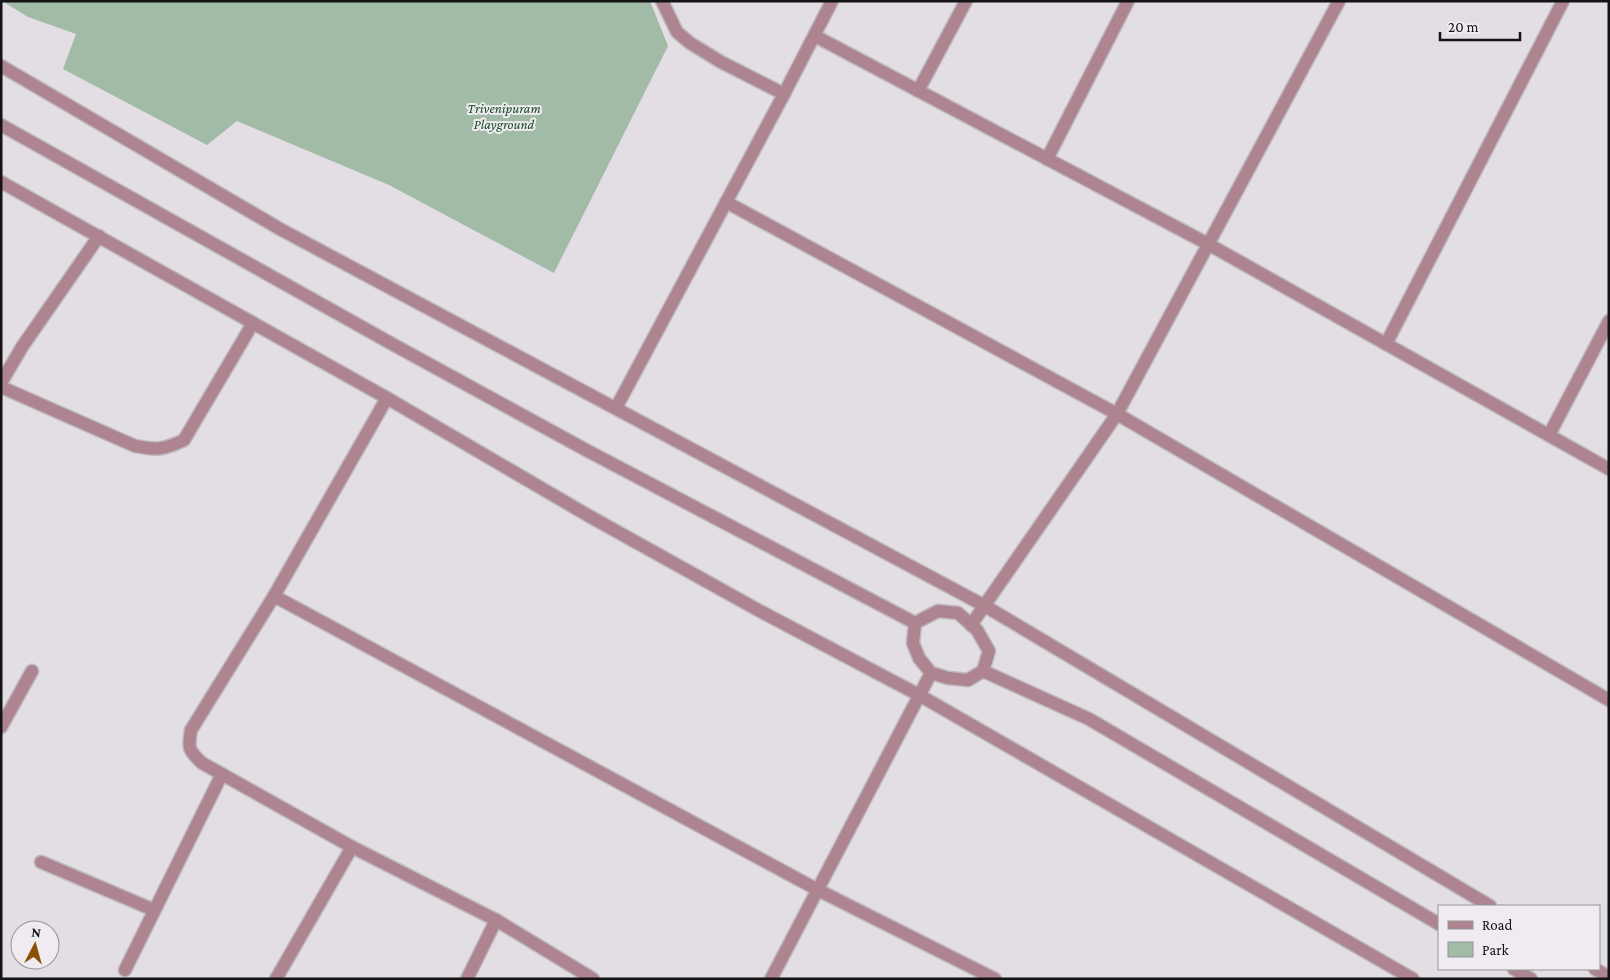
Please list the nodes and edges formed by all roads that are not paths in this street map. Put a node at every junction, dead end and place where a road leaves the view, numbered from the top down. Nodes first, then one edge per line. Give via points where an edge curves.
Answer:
1 (662, 1) edge
2 (832, 1) edge
3 (966, 1) edge
4 (1128, 1) edge
5 (1339, 1) edge
6 (1563, 1) edge
7 (815, 36) junction
8 (1, 66) edge
9 (918, 91) junction
10 (784, 94) junction
11 (1, 125) edge
12 (1047, 159) junction
13 (1, 182) edge
14 (726, 202) junction
15 (99, 236) junction
16 (1208, 244) junction
17 (1609, 322) edge
18 (253, 323) junction
19 (1386, 344) junction
20 (1, 385) edge
21 (387, 398) junction
22 (616, 408) junction
23 (1117, 414) junction
24 (1549, 435) junction
25 (1609, 468) edge
26 (274, 596) junction
27 (985, 606) junction
28 (915, 623) junction
29 (971, 625) junction
30 (32, 671) dead end
31 (983, 671) junction
32 (931, 673) junction
33 (920, 695) junction
34 (1607, 696) edge
35 (1, 727) edge
36 (222, 774) junction
37 (352, 847) junction
38 (41, 862) dead end
39 (818, 890) junction
40 (1488, 905) edge
41 (154, 910) junction
42 (496, 920) junction
43 (1438, 923) edge
44 (125, 970) dead end
45 (1516, 970) edge
46 (1597, 970) edge
47 (1609, 977) edge
48 (276, 979) edge
49 (467, 979) edge
50 (593, 979) edge
51 (771, 979) edge
52 (995, 979) edge
53 (1413, 979) edge
54 (1531, 979) edge

1 - 10 street via 677,32 690,43
2 - 7 street
3 - 9 street
4 - 12 street
5 - 16 street
6 - 19 street
7 - 9 street
7 - 10 street
8 - 22 street via 280,229
9 - 12 street
10 - 14 street
11 - 28 street via 577,446
12 - 16 street
13 - 15 street
14 - 22 street
14 - 23 street
15 - 18 street
15 - 20 street via 22,347
16 - 19 street
16 - 23 street
17 - 24 street
18 - 20 street via 184,440 173,446 155,450 135,446
18 - 21 street
19 - 24 street
21 - 26 street
21 - 33 street via 639,544
22 - 27 street
23 - 27 street
23 - 34 street
24 - 25 street
26 - 36 street via 191,730 191,752 202,763
26 - 39 street
27 - 29 street
27 - 40 street
28 - 29 street via 938,611 958,614
28 - 32 street via 913,643 919,658
29 - 31 street via 989,651
30 - 35 street
31 - 32 street via 968,680
31 - 43 street via 1089,719
32 - 33 street
33 - 39 street
33 - 53 street
36 - 37 street
36 - 41 street
37 - 42 street
37 - 48 street
38 - 41 street
39 - 51 street
39 - 52 street
41 - 44 street
42 - 49 street
42 - 50 street
45 - 54 street
46 - 47 street

